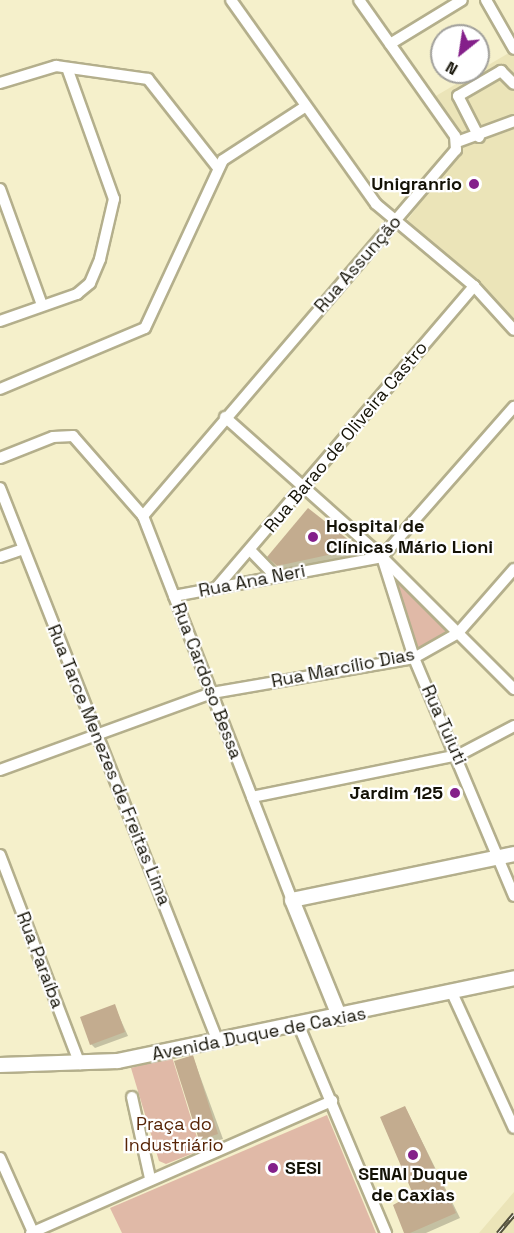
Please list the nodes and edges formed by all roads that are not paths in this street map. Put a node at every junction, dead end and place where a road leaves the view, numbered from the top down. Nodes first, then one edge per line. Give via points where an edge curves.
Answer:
1 (231, 0) edge
2 (359, 0) edge
3 (462, 0) edge
4 (486, 0) edge
5 (390, 44) junction
6 (514, 49) edge
7 (67, 68) junction
8 (0, 83) edge
9 (514, 84) edge
10 (303, 108) junction
11 (514, 121) edge
12 (479, 137) junction
13 (457, 142) junction
14 (218, 168) junction
15 (0, 189) edge
16 (2, 201) edge
17 (396, 220) junction
18 (474, 286) junction
19 (42, 305) junction
20 (0, 321) edge
21 (514, 330) edge
22 (0, 389) edge
23 (514, 407) edge
24 (225, 417) junction
25 (0, 458) edge
26 (0, 488) edge
27 (303, 489) junction
28 (143, 516) junction
29 (23, 549) junction
30 (250, 549) junction
31 (0, 556) edge
32 (382, 557) junction
33 (514, 569) edge
34 (275, 576) junction
35 (217, 587) junction
36 (174, 596) junction
37 (458, 633) junction
38 (414, 658) junction
39 (514, 689) edge
40 (212, 693) junction
41 (514, 726) edge
42 (97, 734) junction
43 (459, 755) junction
44 (0, 770) edge
45 (252, 797) junction
46 (0, 855) edge
47 (507, 856) edge
48 (514, 896) edge
49 (292, 900) junction
50 (514, 978) edge
51 (453, 995) junction
52 (340, 1018) junction
53 (299, 1026) junction
54 (218, 1042) junction
55 (80, 1064) junction
56 (0, 1065) edge
57 (132, 1097) dead end
58 (332, 1101) junction
59 (514, 1128) edge
60 (0, 1158) edge
61 (150, 1178) junction
62 (32, 1232) edge
63 (386, 1233) edge

1 - 10 street
2 - 5 street
3 - 5 street
4 - 6 street
5 - 13 street
7 - 8 street via 48,67
7 - 14 street via 148,79
7 - 19 street via 109,180 114,208 90,282 77,294
9 - 12 street via 501,71 458,96
10 - 14 street via 230,155
10 - 17 street via 376,204
11 - 12 street
12 - 13 street
13 - 17 street, Rua Assunção via 450,160
14 - 22 street via 145,328
15 - 16 street
16 - 19 street
17 - 18 street
17 - 24 street, Rua Assunção
18 - 21 street
18 - 27 street, Rua Barao de Oliveira Castro
19 - 20 street
23 - 32 street
24 - 27 street
24 - 28 street, Rua Assunção
25 - 28 street, Rua Cardoso Bessa via 53,437 73,436
26 - 29 street, Rua Tarce Menezes de Freitas Lima
27 - 30 street, Rua Barao de Oliveira Castro
27 - 32 street
28 - 36 street, Rua Cardoso Bessa
29 - 31 street
29 - 42 street, Rua Tarce Menezes de Freitas Lima
30 - 34 street
30 - 35 street, Rua Barao de Oliveira Castro
32 - 34 street, Rua Ana Neri
32 - 37 street
32 - 38 street, Rua Tuiuti
33 - 37 street, Rua Marcílio Dias
34 - 35 street, Rua Ana Neri
35 - 36 street, Rua Ana Neri
36 - 40 street, Rua Cardoso Bessa
37 - 38 street, Rua Marcílio Dias
37 - 39 street
38 - 40 street, Rua Marcílio Dias
38 - 43 street, Rua Tuiuti
40 - 42 street, Rua Marcílio Dias
40 - 45 street, Rua Cardoso Bessa
41 - 43 street
42 - 44 street, Rua Marcílio Dias
42 - 54 street, Rua Tarce Menezes de Freitas Lima
43 - 45 street
43 - 47 street, Rua Tuiuti
45 - 49 street, Rua Cardoso Bessa
46 - 55 street, Rua Paraíba
47 - 48 street, Rua Tuiuti
47 - 49 main road
49 - 52 main road, Rua Cardoso Bessa
50 - 51 main road, Avenida Duque de Caxias
51 - 52 main road, Avenida Duque de Caxias
51 - 59 street
52 - 53 main road, Avenida Duque de Caxias
53 - 54 main road, Avenida Duque de Caxias
53 - 58 street
54 - 55 main road, Avenida Duque de Caxias
55 - 56 main road, Avenida Duque de Caxias
57 - 61 street
58 - 61 street
58 - 63 street
60 - 62 street
61 - 62 street

